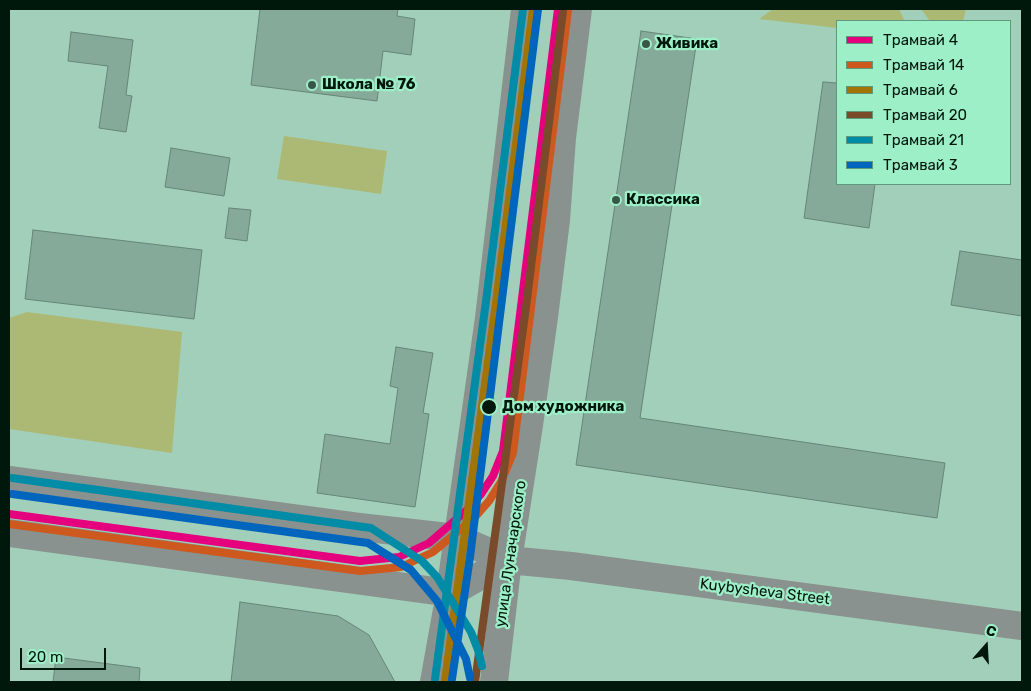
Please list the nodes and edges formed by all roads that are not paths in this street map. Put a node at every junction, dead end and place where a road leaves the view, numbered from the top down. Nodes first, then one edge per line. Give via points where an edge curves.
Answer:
1 (525, 9) edge
2 (578, 9) edge
3 (9, 480) edge
4 (9, 533) edge
5 (457, 538) junction
6 (508, 560) junction
7 (450, 593) junction
8 (1022, 626) edge
9 (434, 682) edge
10 (494, 682) edge

1 - 5 main road via 489,318
2 - 6 main road, улица Луначарского via 544,317
3 - 5 main road, Kuybysheva Street
4 - 7 main road
5 - 6 main road, Kuybysheva Street
5 - 7 main road
6 - 7 main road
6 - 8 main road, Kuybysheva Street
6 - 10 main road, улица Луначарского
7 - 9 main road

